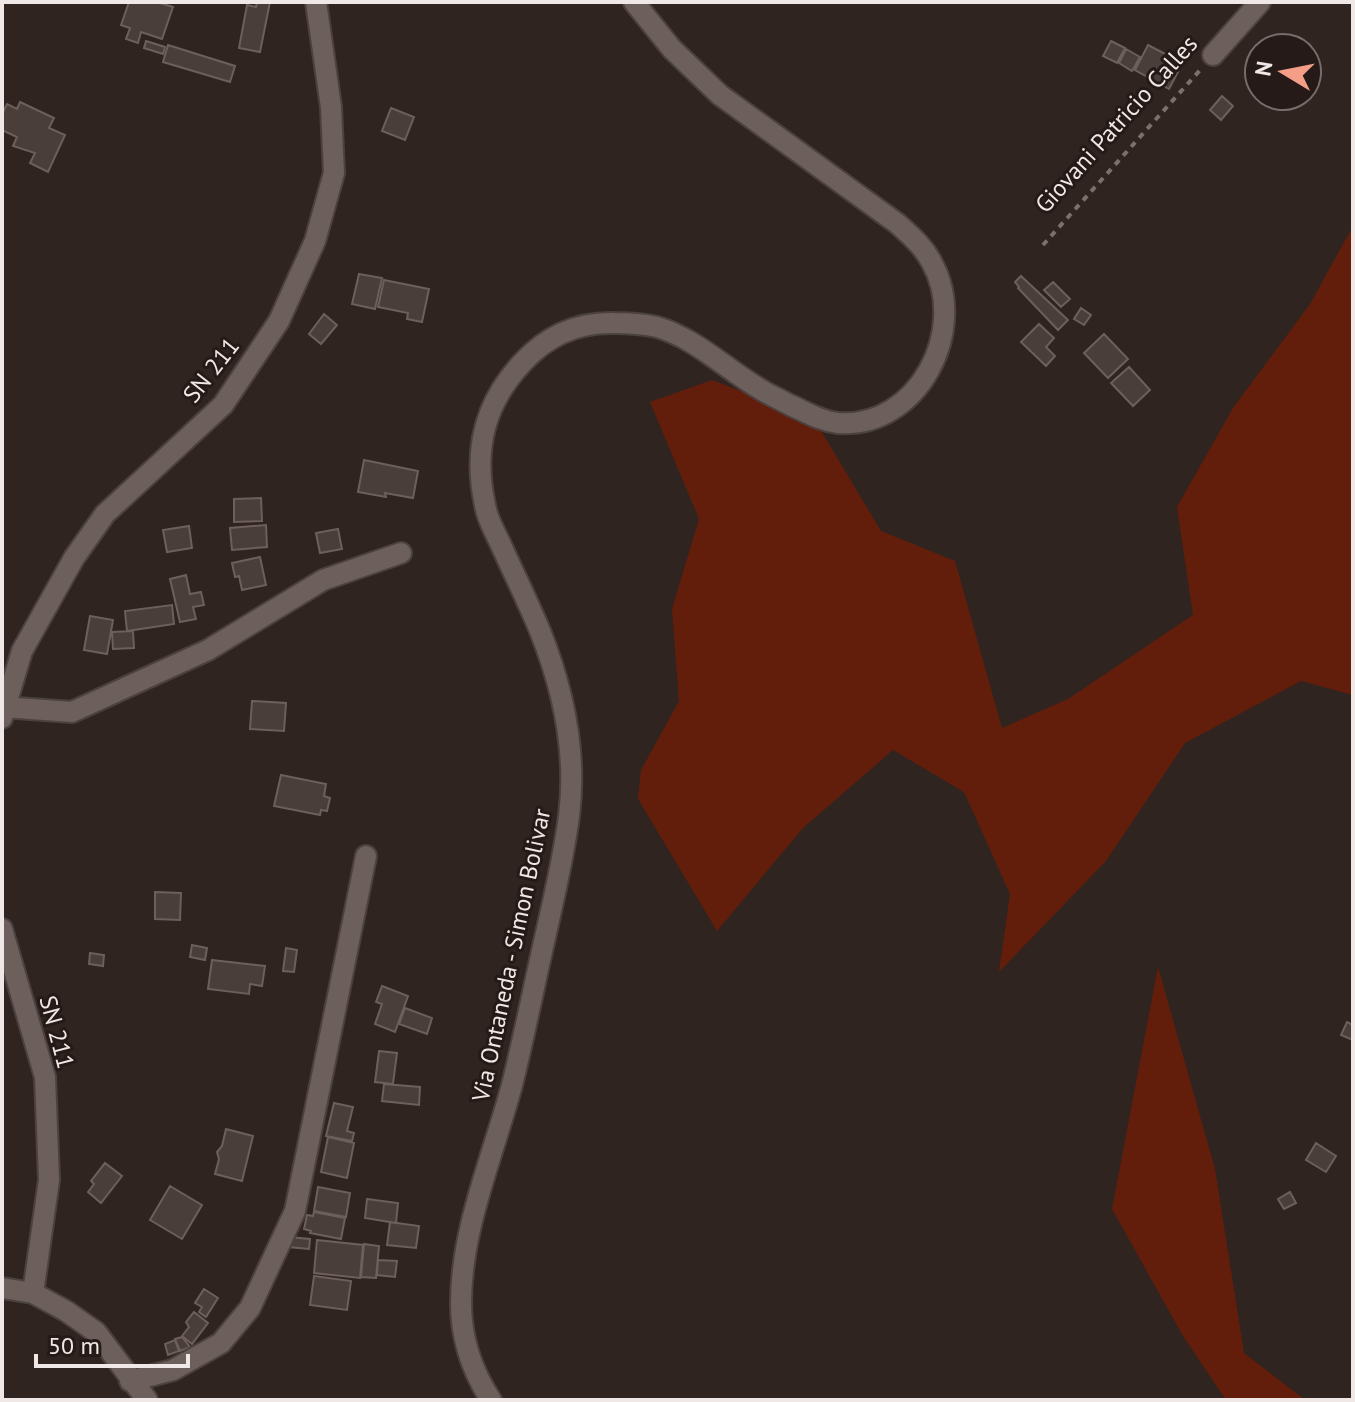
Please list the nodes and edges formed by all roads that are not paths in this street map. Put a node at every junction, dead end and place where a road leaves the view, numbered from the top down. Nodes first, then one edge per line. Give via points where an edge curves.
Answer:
1 (316, 2) edge
2 (634, 2) edge
3 (1260, 2) edge
4 (1213, 55) road end
5 (401, 553) dead end
6 (3, 712) edge
7 (366, 856) dead end
8 (2, 929) edge
9 (2, 1288) edge
10 (33, 1293) junction
11 (130, 1381) junction
12 (147, 1400) edge
13 (491, 1400) edge

1 - 6 street, SN 211 via 334,173 315,241 279,321 223,405 105,514 74,558 22,651
2 - 13 street, Via Ontaneda - Simon Bolivar via 672,49 720,95 918,242 941,287 944,332 929,371 908,401 864,421 816,418 761,390 684,338 651,326 610,323 556,335 500,388 487,415 480,463 485,509 541,634 562,699 573,766 559,875 512,1085 470,1233 462,1285 467,1349
3 - 4 street, Giovani Patricio Calles
5 - 6 street via 323,580 208,650 72,712
7 - 11 street via 295,1211 250,1308 221,1343 173,1370
8 - 10 street, SN 211 via 45,1077 49,1180
9 - 10 street
10 - 11 street via 96,1332
11 - 12 street

